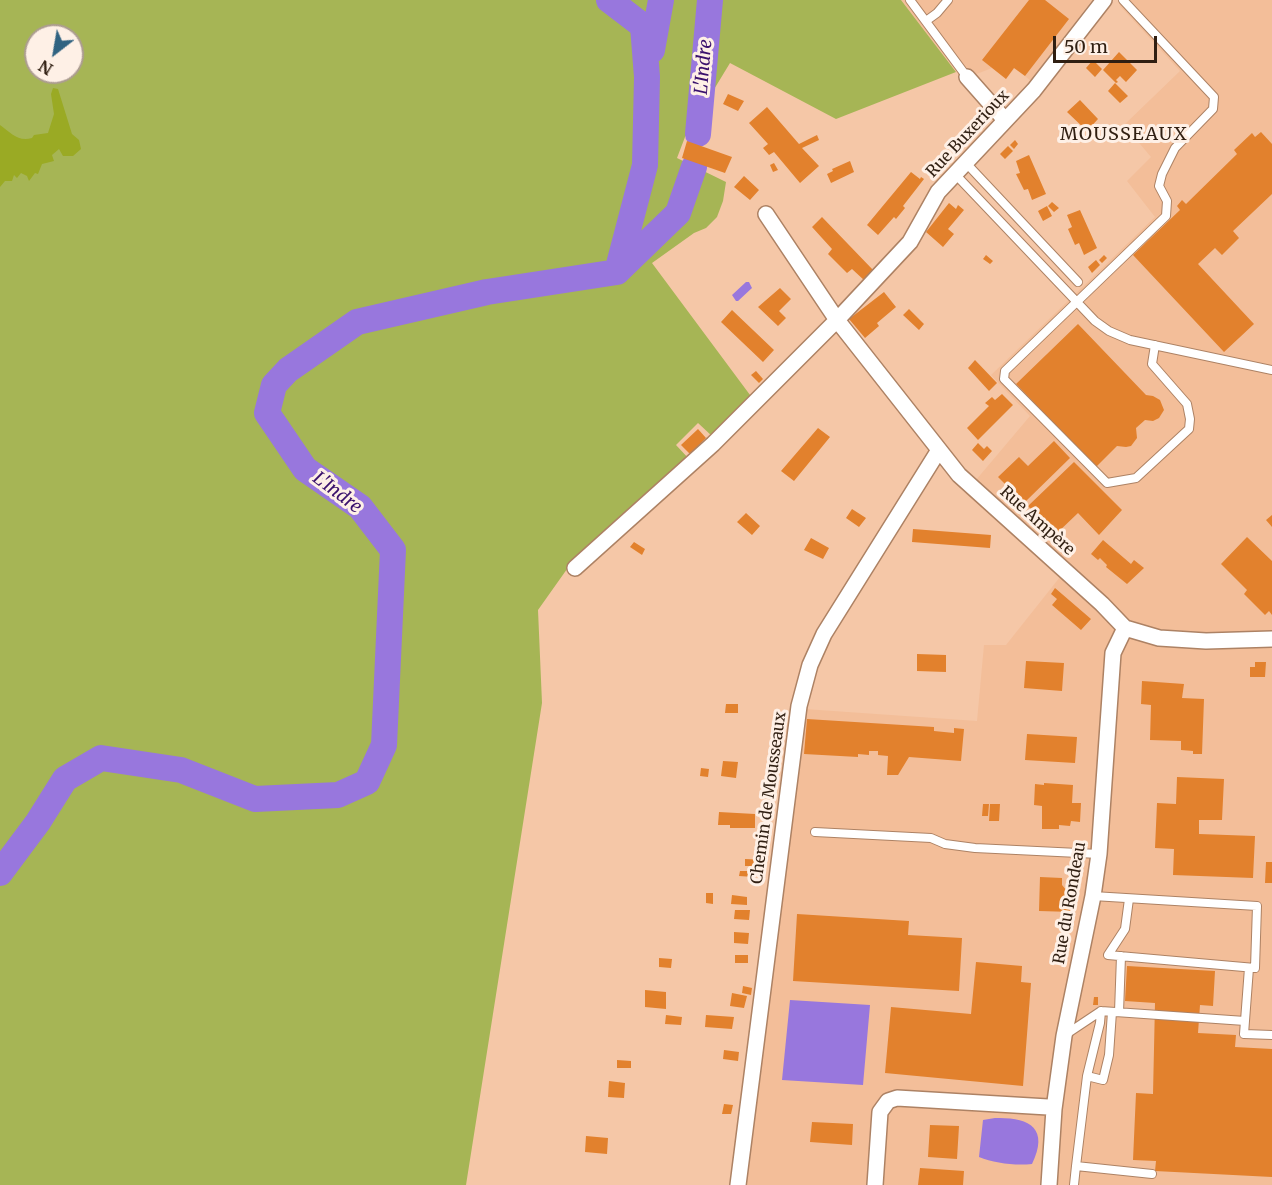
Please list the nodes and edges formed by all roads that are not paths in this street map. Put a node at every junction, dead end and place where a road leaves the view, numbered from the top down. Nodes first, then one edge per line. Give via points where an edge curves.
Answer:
1 (910, 0) edge
2 (948, 0) edge
3 (1104, 0) edge
4 (1124, 0) edge
5 (926, 21) junction
6 (967, 77) joint
7 (1005, 120) junction
8 (960, 169) junction
9 (766, 214) dead end
10 (1078, 282) dead end
11 (1076, 301) junction
12 (837, 320) junction
13 (1155, 345) junction
14 (1272, 368) edge
15 (939, 450) junction
16 (575, 568) dead end
17 (1125, 628) junction
18 (1272, 639) edge
19 (815, 832) dead end
20 (1099, 854) junction
21 (1093, 896) junction
22 (1128, 899) junction
23 (1121, 956) junction
24 (1249, 968) junction
25 (1101, 1011) junction
26 (1115, 1012) junction
27 (1245, 1021) junction
28 (1272, 1035) edge
29 (1064, 1036) junction
30 (1087, 1076) junction
31 (1054, 1109) junction
32 (1076, 1166) junction
33 (1152, 1174) dead end
34 (738, 1185) edge
35 (875, 1185) edge
36 (1049, 1185) edge
37 (1074, 1185) edge

1 - 5 lane
2 - 5 lane
3 - 7 street, Rue Buxerioux via 1034,90
4 - 11 lane via 1214,97 1213,109 1175,148 1162,174 1160,186 1167,201 1166,216
5 - 6 lane
6 - 7 street
7 - 8 street, Rue Buxerioux
8 - 10 lane
8 - 11 lane
8 - 12 street, Rue Buxerioux via 938,192 910,242
9 - 12 street, Rue Ampère
11 - 13 lane via 1109,331
11 - 13 lane via 1005,371 1004,379 1107,483 1136,478 1189,429 1187,404 1152,364
12 - 15 street, Rue Ampère
12 - 16 street via 713,444
13 - 14 lane
15 - 17 street, Rue Ampère via 959,475
15 - 34 street, Chemin de Mousseaux via 824,634 810,665 799,706
17 - 18 street, Rue Ampère via 1159,638
17 - 20 street, Rue du Rondeau via 1113,653
19 - 20 lane via 931,838 975,848
20 - 21 street, Rue du Rondeau
21 - 22 lane
21 - 29 street, Rue du Rondeau
22 - 23 lane via 1125,929 1108,956
22 - 24 lane via 1257,906 1255,968
23 - 24 lane
23 - 26 lane
24 - 27 lane
25 - 26 lane
25 - 29 lane
25 - 30 lane
26 - 27 lane
26 - 30 lane via 1103,1080
27 - 28 lane via 1244,1034
29 - 31 street, Rue du Rondeau
30 - 32 lane
31 - 35 street via 897,1098 888,1101 880,1112
31 - 36 street, Rue du Rondeau
32 - 33 lane
32 - 37 lane

